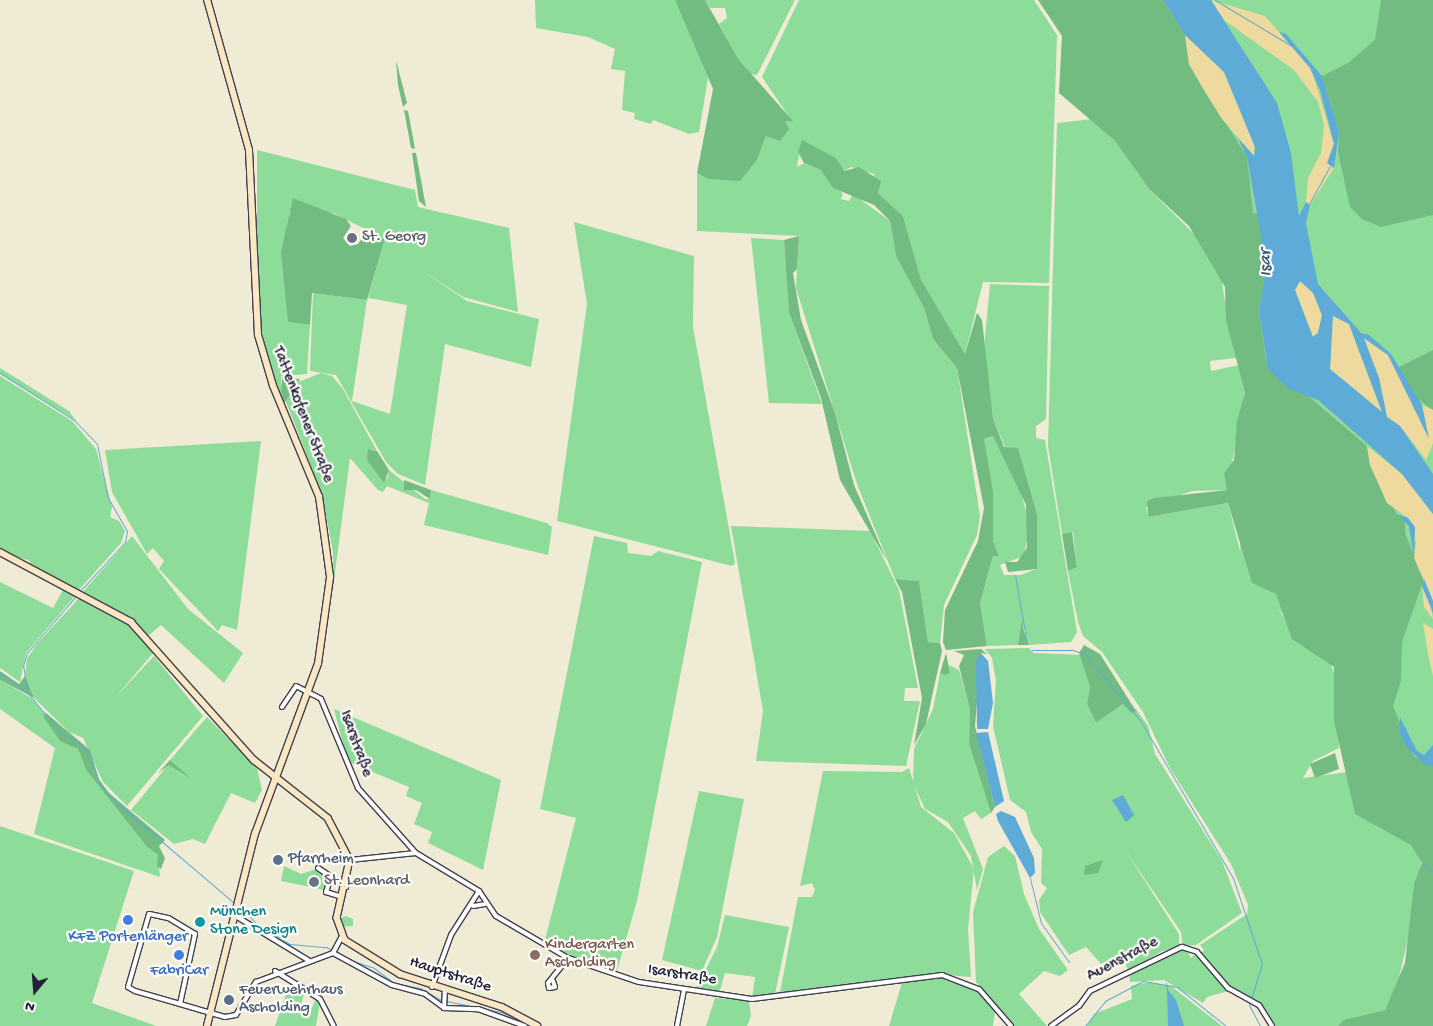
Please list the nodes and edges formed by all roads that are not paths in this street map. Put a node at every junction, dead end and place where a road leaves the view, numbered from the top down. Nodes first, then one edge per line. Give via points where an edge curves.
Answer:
1 (207, 0) edge
2 (0, 552) edge
3 (308, 693) junction
4 (282, 707) dead end
5 (275, 777) junction
6 (416, 853) junction
7 (350, 860) junction
8 (318, 868) dead end
9 (331, 876) junction
10 (346, 887) junction
11 (479, 891) junction
12 (342, 897) junction
13 (486, 904) junction
14 (473, 906) junction
15 (235, 912) junction
16 (342, 936) junction
17 (349, 942) junction
18 (336, 951) junction
19 (568, 958) junction
20 (308, 960) junction
21 (276, 971) junction
22 (553, 981) dead end
23 (432, 988) junction
24 (684, 990) junction
25 (445, 994) junction
26 (180, 1004) junction
27 (444, 1008) junction
28 (210, 1013) junction
29 (1059, 1025) edge
30 (207, 1026) edge
31 (334, 1026) edge
32 (525, 1026) edge
33 (537, 1026) edge
34 (676, 1026) edge
35 (1011, 1026) edge
36 (1051, 1026) edge
37 (1272, 1026) edge

1 - 3 main road, Tattenkofener Straße via 249,150 253,306 258,334 273,386 310,467 326,525 329,599 323,643
2 - 5 main road via 130,622 234,739
3 - 4 street via 296,686
3 - 5 main road, Tattenkofener Straße
3 - 6 street, Isarstraße via 328,707 358,788
5 - 7 main road via 328,818
5 - 15 main road, Tattenkofener Straße
6 - 7 street
6 - 11 street, Isarstraße
7 - 10 main road
8 - 9 street
9 - 10 street
9 - 12 street via 326,892
10 - 12 main road
11 - 13 street, Isarstraße
11 - 14 street
12 - 16 main road via 336,918
13 - 14 street
13 - 19 street, Isarstraße via 526,936
14 - 23 street via 451,934
15 - 20 street
15 - 28 main road, Tattenkofener Straße
16 - 17 main road, Hauptstraße
16 - 18 street
17 - 18 street
17 - 23 main road, Hauptstraße via 386,968
18 - 20 street
18 - 27 street via 392,985 425,994
19 - 22 street
19 - 24 street, Isarstraße via 618,977
20 - 21 street
21 - 28 street via 250,988 236,1015
21 - 31 street via 320,999
23 - 25 main road, Hauptstraße
24 - 34 street
24 - 35 street, Isarstraße via 752,998 942,975 979,989
25 - 27 street
25 - 33 main road, Hauptstraße via 502,1007
26 - 26 street via 128,987 149,914 168,918 195,934
26 - 28 street
27 - 32 street via 478,1009
28 - 30 main road, Tattenkofener Straße
29 - 36 street
29 - 37 street, Auenstraße via 1090,991 1182,947 1197,952 1228,988 1264,1010

